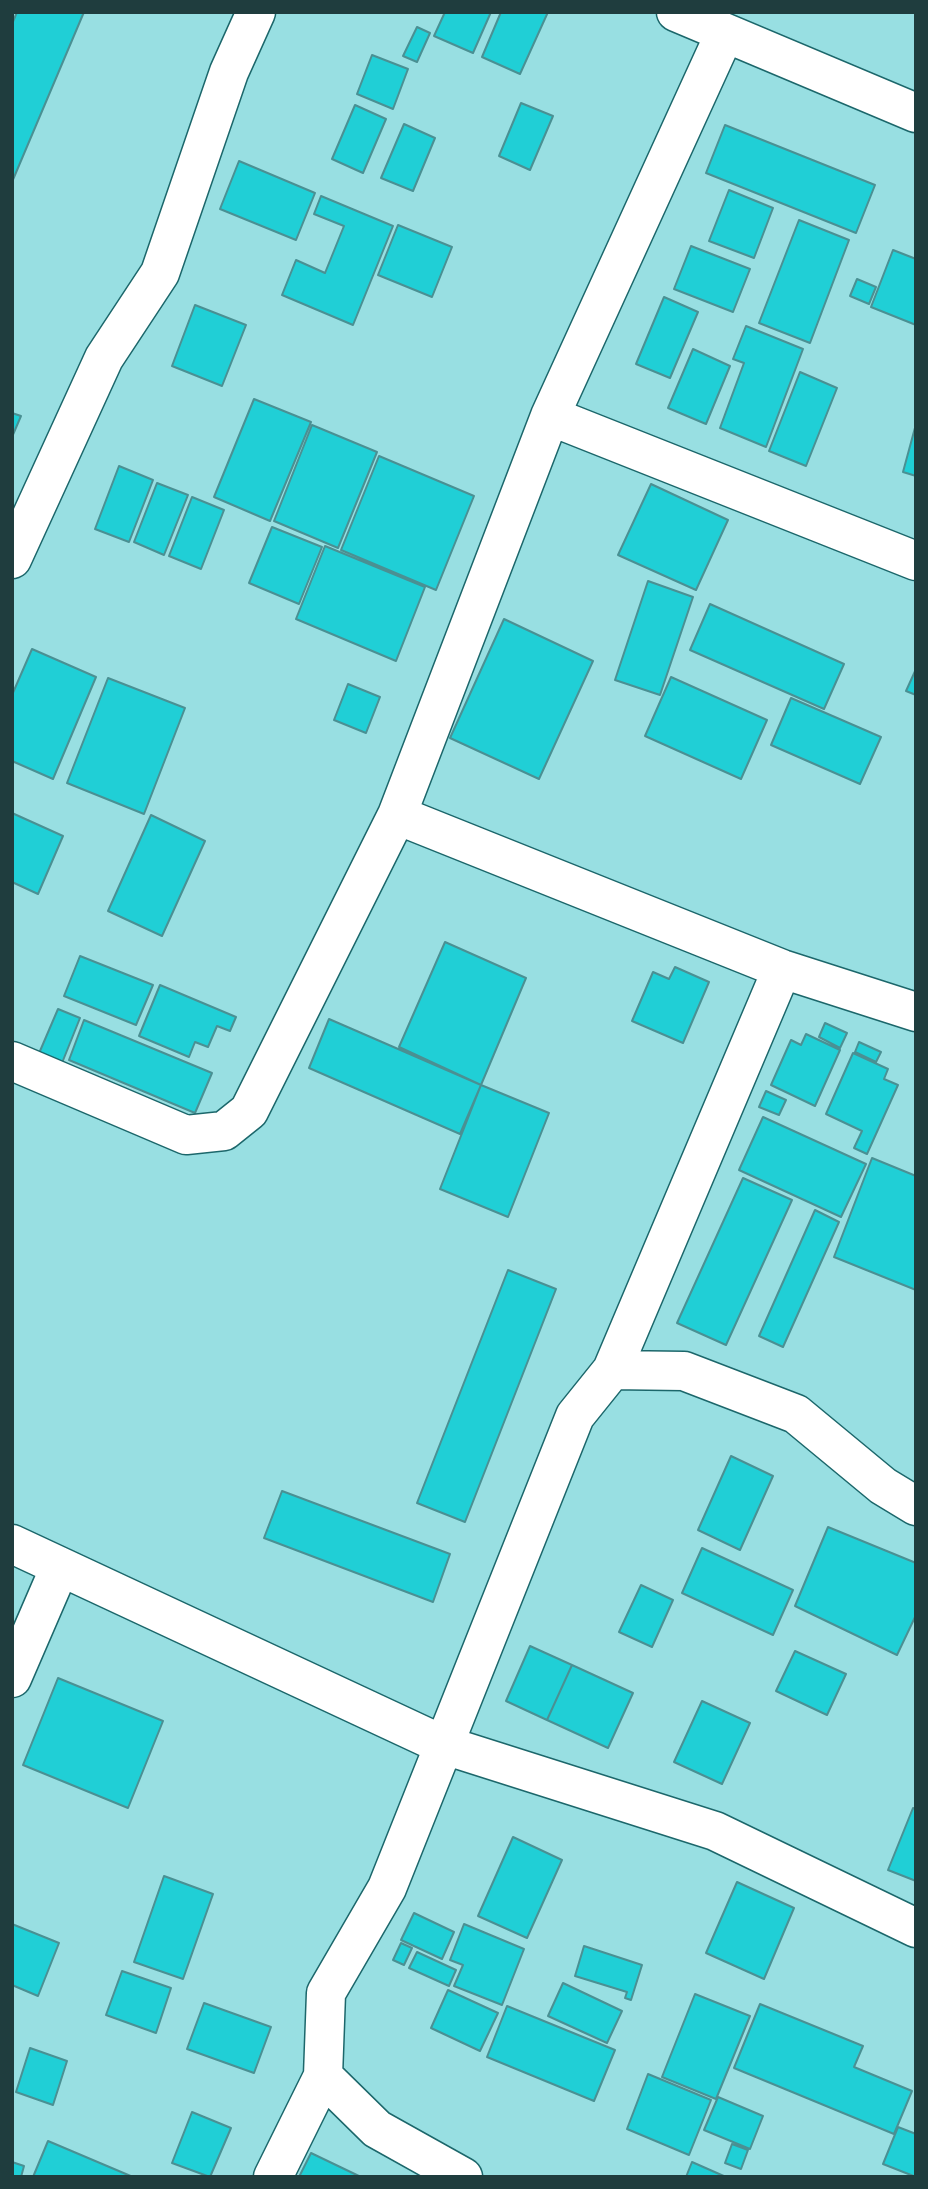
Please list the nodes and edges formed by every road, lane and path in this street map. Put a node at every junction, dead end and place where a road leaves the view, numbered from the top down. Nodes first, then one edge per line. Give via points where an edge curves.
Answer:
1 (256, 12) edge
2 (676, 12) edge
3 (725, 33) junction
4 (916, 113) edge
5 (550, 416) junction
6 (12, 559) edge
7 (916, 561) edge
8 (397, 815) junction
9 (782, 969) junction
10 (916, 1012) edge
11 (12, 1061) edge
12 (612, 1370) junction
13 (916, 1506) edge
14 (12, 1544) edge
15 (60, 1567) junction
16 (12, 1678) edge
17 (442, 1744) junction
18 (916, 1928) edge
19 (323, 2076) junction
20 (273, 2177) edge
21 (463, 2177) edge

1 - 6 street via 229,72 160,273 104,358
2 - 3 street
3 - 4 street
3 - 5 street
5 - 7 street
5 - 8 street
8 - 9 street
8 - 11 street via 249,1111 225,1131 186,1135
9 - 10 street
9 - 12 street
12 - 13 street via 684,1371 796,1415 883,1486
12 - 17 street via 575,1416
14 - 15 street
15 - 16 street
15 - 17 street
17 - 18 street via 715,1830
17 - 19 street via 387,1888 326,1993
19 - 20 street
19 - 21 street via 377,2129

